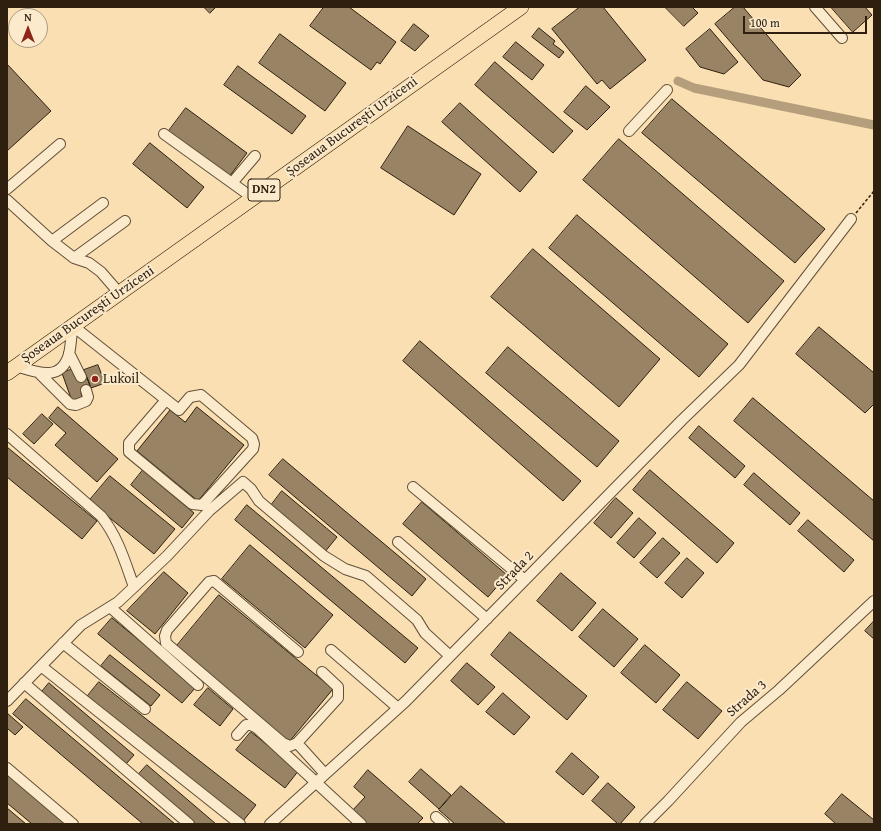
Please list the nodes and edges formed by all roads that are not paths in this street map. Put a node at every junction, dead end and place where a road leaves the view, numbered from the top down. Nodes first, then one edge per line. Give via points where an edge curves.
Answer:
1 (506, 7) edge
2 (521, 7) edge
3 (815, 7) edge
4 (842, 38) dead end
5 (667, 90) dead end
6 (629, 131) dead end
7 (164, 134) dead end
8 (60, 144) dead end
9 (255, 156) dead end
10 (232, 183) junction
11 (7, 189) edge
12 (246, 192) junction
13 (7, 200) edge
14 (103, 203) dead end
15 (851, 219) road end
16 (125, 221) dead end
17 (52, 241) junction
18 (74, 258) junction
19 (114, 287) junction
20 (73, 326) junction
21 (69, 353) junction
22 (10, 367) edge
23 (40, 374) junction
24 (81, 376) dead end
25 (86, 390) dead end
26 (166, 400) junction
27 (7, 434) edge
28 (413, 486) dead end
29 (398, 542) dead end
30 (525, 580) junction
31 (134, 587) junction
32 (874, 601) edge
33 (110, 607) junction
34 (487, 619) junction
35 (63, 644) junction
36 (331, 650) dead end
37 (298, 652) dead end
38 (450, 656) junction
39 (41, 666) junction
40 (322, 672) dead end
41 (24, 683) junction
42 (198, 684) dead end
43 (7, 701) edge
44 (398, 708) junction
45 (145, 709) dead end
46 (237, 734) dead end
47 (297, 744) junction
48 (7, 768) edge
49 (325, 774) junction
50 (316, 783) junction
51 (436, 817) dead end
52 (73, 824) edge
53 (189, 824) edge
54 (240, 824) edge
55 (270, 824) edge
56 (360, 824) edge
57 (444, 824) edge
58 (645, 824) edge

1 - 12 highway, Șoseaua București Urziceni / DN2
2 - 20 highway, Șoseaua București Urziceni / DN2
3 - 4 lane
5 - 6 lane
7 - 10 lane
8 - 11 lane
9 - 10 lane
10 - 12 lane
12 - 19 highway, Șoseaua București Urziceni / DN2
13 - 17 lane
14 - 17 lane
15 - 30 lane, Strada 2 via 735,370 682,420
16 - 18 lane
17 - 18 lane
18 - 19 lane via 89,263
19 - 22 highway, Șoseaua București Urziceni / DN2
20 - 21 lane
20 - 22 highway, Șoseaua București Urziceni / DN2
20 - 26 lane
21 - 23 lane via 66,362 59,369 49,374
21 - 24 lane
22 - 23 lane
23 - 25 lane via 70,404 76,405 86,401
26 - 26 lane via 179,410 190,397 201,395 252,438 254,449 202,504 192,504 129,452 129,443
27 - 31 lane via 106,522 116,539
28 - 30 lane
29 - 34 lane
30 - 34 lane, Strada 2
31 - 33 lane
31 - 38 lane via 209,511 243,482 259,501 324,556 345,569 366,576 417,620 425,633
32 - 58 lane, Strada 3 via 741,722
33 - 35 lane via 81,625
33 - 42 lane
34 - 38 lane, Strada 2
35 - 39 lane
35 - 45 lane
36 - 44 lane
37 - 47 lane via 214,581 209,582 167,630 165,636 166,643 283,744
38 - 44 lane, Strada 2
39 - 41 lane
39 - 54 lane
40 - 47 lane via 338,687 338,698
41 - 43 lane
41 - 53 lane
44 - 49 lane, Strada 2
46 - 50 lane via 246,724 251,724
47 - 49 lane
48 - 52 lane
49 - 50 lane, Strada 2
50 - 55 lane, Strada 2
50 - 56 lane
51 - 57 lane

